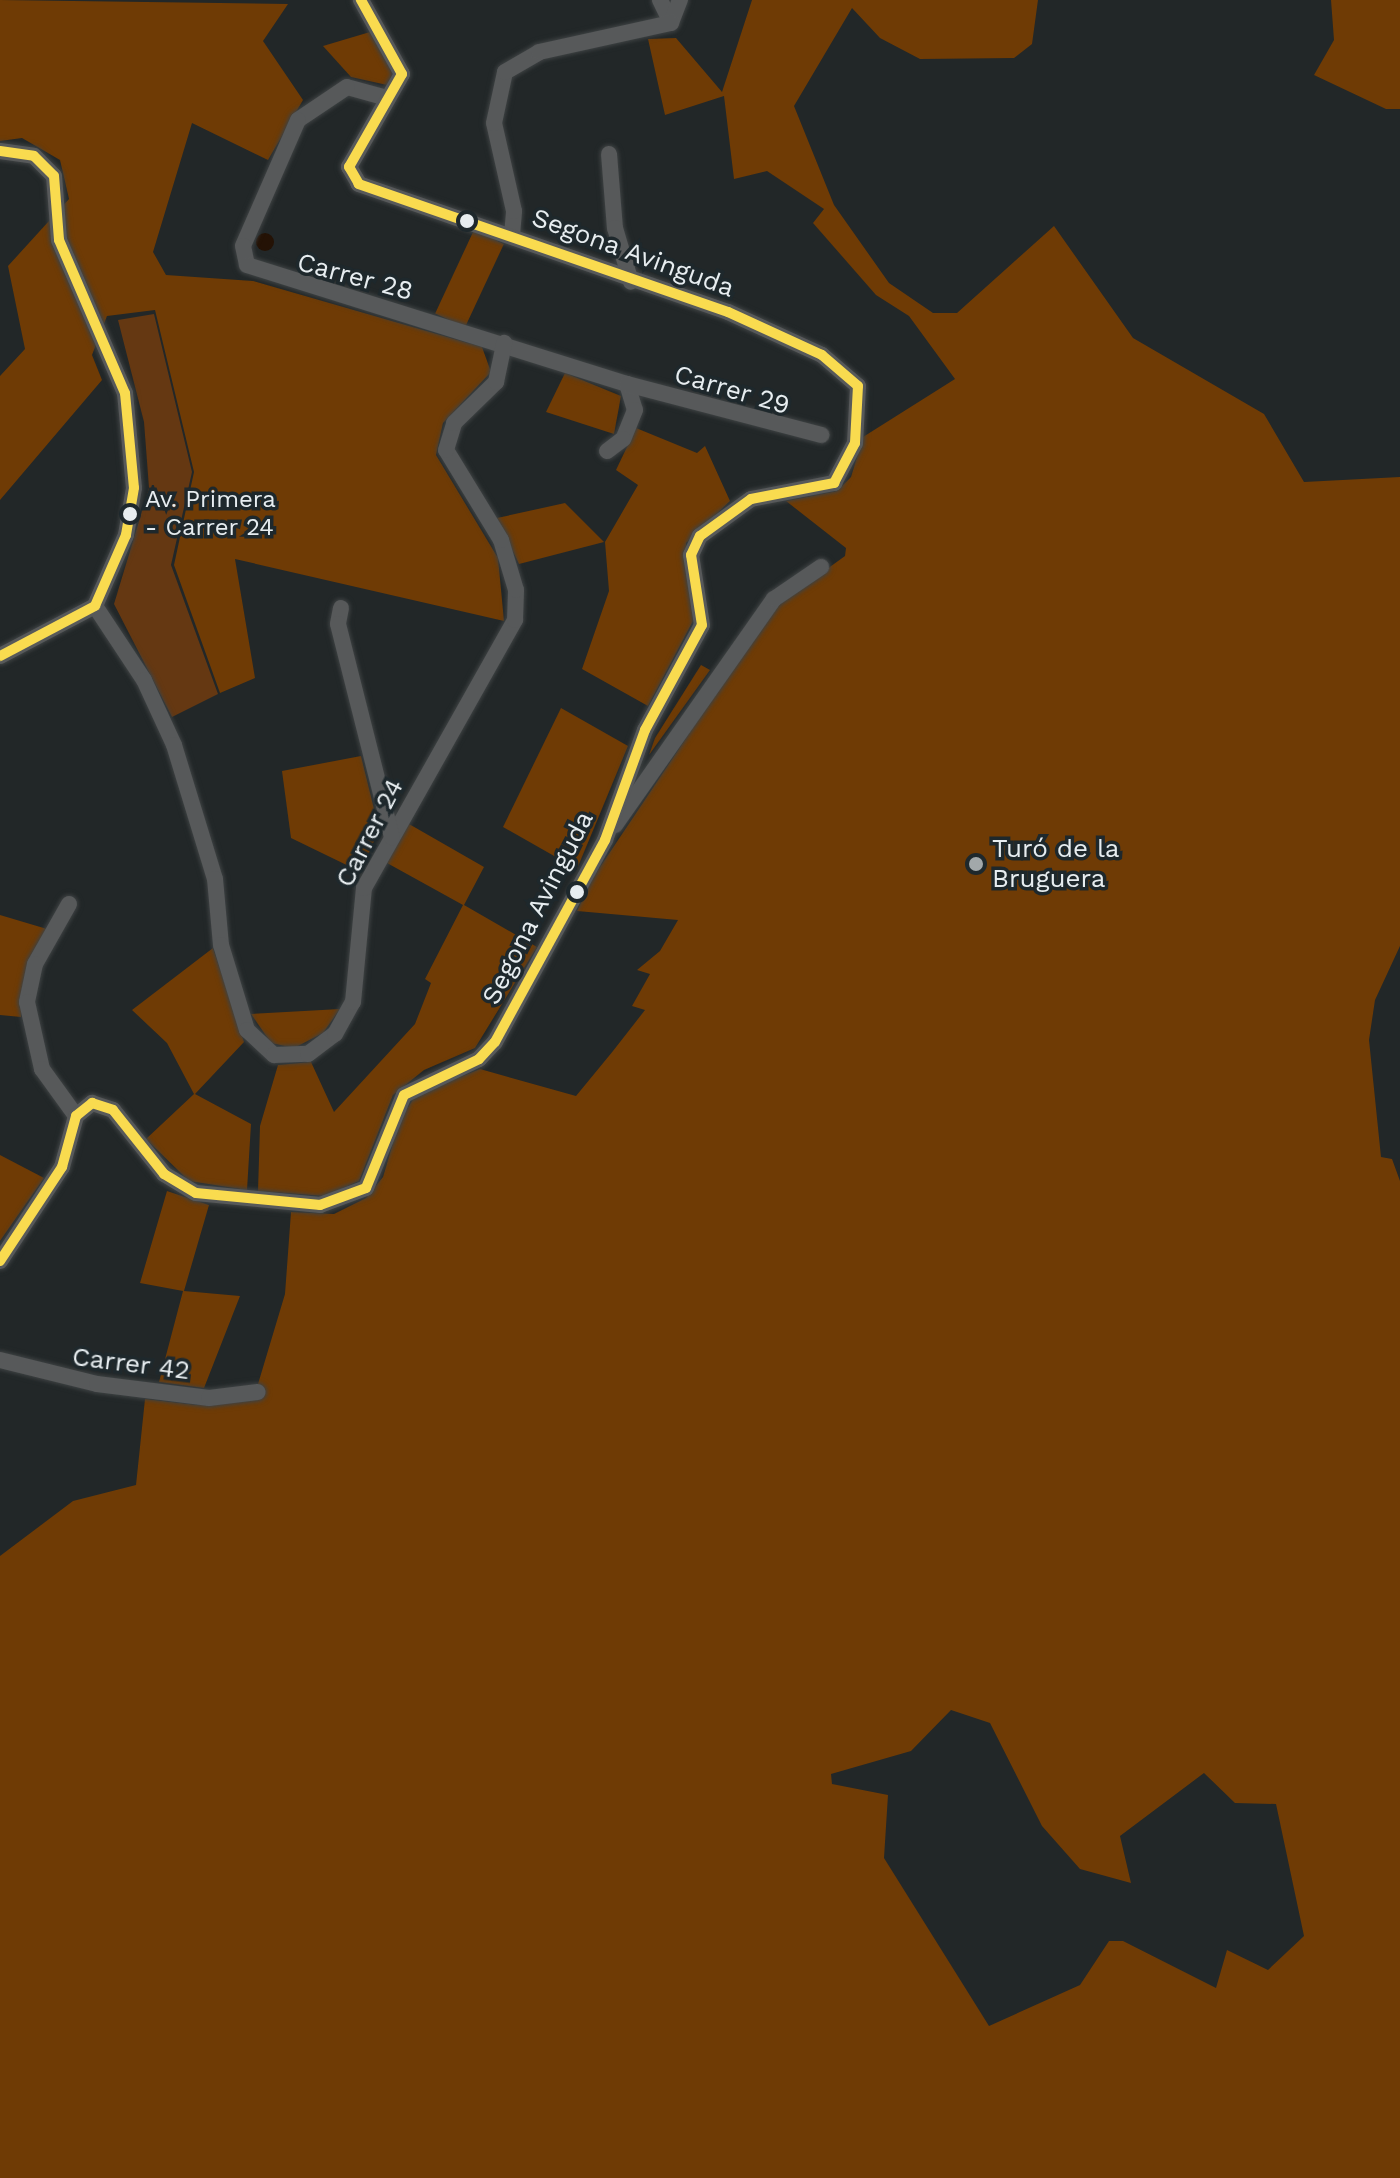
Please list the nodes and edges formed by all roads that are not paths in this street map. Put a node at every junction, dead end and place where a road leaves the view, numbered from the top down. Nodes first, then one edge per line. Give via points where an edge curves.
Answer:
1 (361, 0) edge
2 (660, 0) edge
3 (680, 0) edge
4 (671, 23) junction
5 (387, 98) junction
6 (0, 151) edge
7 (609, 154) dead end
8 (512, 235) junction
9 (631, 282) junction
10 (504, 343) junction
11 (627, 384) junction
12 (821, 435) dead end
13 (607, 451) dead end
14 (821, 567) dead end
15 (95, 606) junction
16 (341, 608) dead end
17 (0, 656) edge
18 (392, 837) junction
19 (605, 840) junction
20 (69, 904) dead end
21 (76, 1116) junction
22 (0, 1261) edge
23 (0, 1360) edge
24 (258, 1392) dead end

1 - 5 street, Segona Avinguda via 402,74
2 - 4 street
3 - 4 street
4 - 8 street via 539,52 505,72 494,123 514,211
5 - 8 street, Segona Avinguda via 349,167 359,184
5 - 10 street, Carrer 28 via 347,87 305,110 276,157 244,260 275,280
6 - 15 street via 34,156 54,176 59,240 125,393 131,512
7 - 9 street via 615,228
8 - 9 street, Segona Avinguda
9 - 19 street, Segona Avinguda via 728,312 836,362 858,386 859,409 851,453 834,483 751,499 700,536 691,555 702,625 645,730
10 - 11 street, Carrer 28
10 - 18 street, Carrer 24 via 496,382 454,423 446,450 501,540 516,590 515,620
11 - 12 street, Carrer 29
11 - 13 street via 635,410 623,439
14 - 19 street via 789,584 766,609
15 - 17 street
15 - 18 street, Carrer 24 via 144,680 174,745 215,879 221,945 247,1030 261,1048 301,1057 341,1027 355,994 361,895
16 - 18 street via 338,624
19 - 21 street, Segona Avinguda via 495,1042 479,1059 404,1095 380,1169 353,1198 301,1205 196,1193 164,1174 113,1110 92,1103
20 - 21 street via 35,964 27,1002 42,1069
21 - 22 street via 62,1167
23 - 24 street, Carrer 42 via 23,1371 111,1386 209,1398

